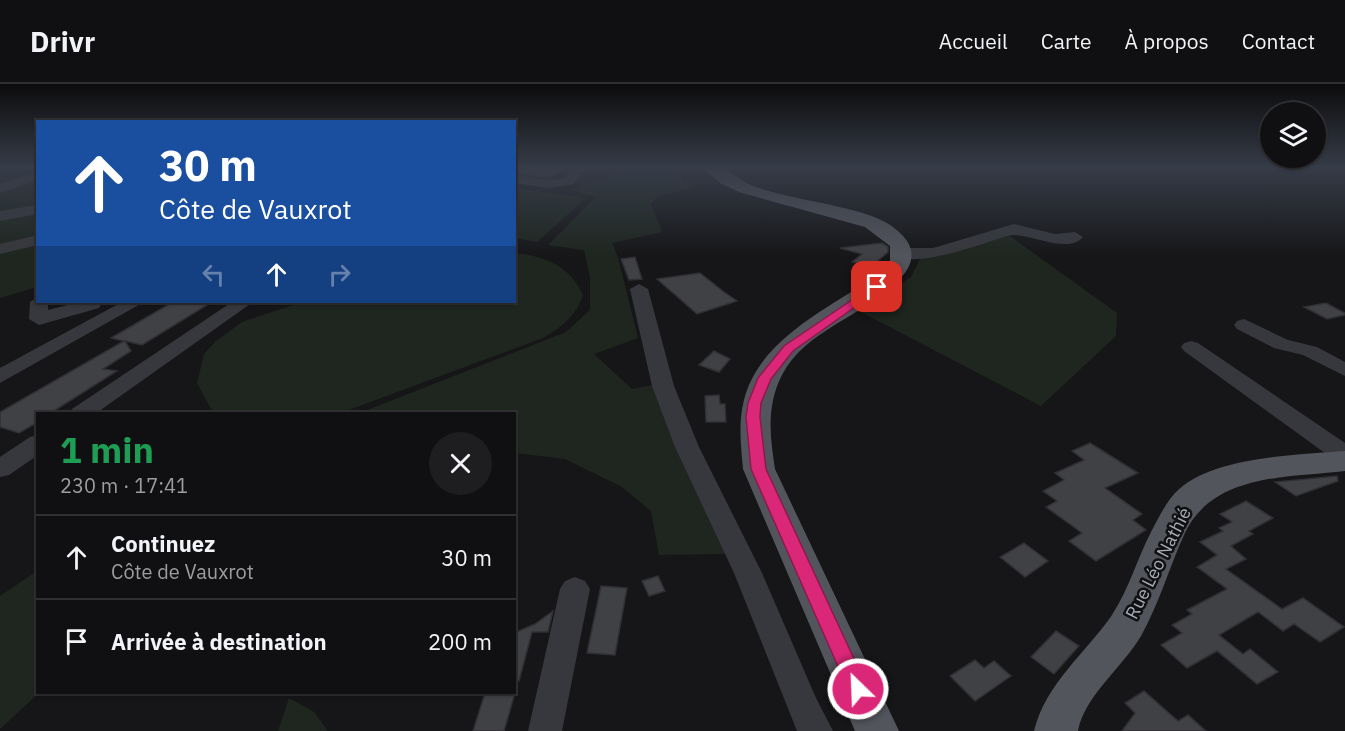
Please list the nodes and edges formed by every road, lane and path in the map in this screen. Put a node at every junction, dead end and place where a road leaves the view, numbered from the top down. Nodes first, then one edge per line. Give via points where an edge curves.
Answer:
1 (779, 197) edge
2 (36, 208) edge
3 (0, 216) edge
4 (1075, 237) dead end
5 (36, 240) edge
6 (0, 249) edge
7 (903, 253) junction
8 (639, 289) dead end
9 (39, 303) edge
10 (133, 303) edge
11 (243, 303) edge
12 (92, 304) dead end
13 (1244, 325) dead end
14 (1191, 347) dead end
15 (24, 363) junction
16 (0, 370) edge
17 (1345, 370) edge
18 (0, 377) edge
19 (83, 412) edge
20 (36, 444) edge
21 (1345, 455) edge
22 (1345, 461) edge
23 (0, 469) edge
24 (575, 590) dead end
25 (545, 731) edge
26 (816, 731) edge
27 (877, 731) edge
28 (1056, 731) edge

1 - 7 main road via 872,223 893,237
2 - 3 street
4 - 7 street via 1055,239 1014,229 934,253
5 - 6 street
7 - 27 main road via 899,269 889,278 789,349 764,378 755,403 753,429 759,469
8 - 26 street via 663,386 687,447 748,573
9 - 12 street via 39,319
10 - 15 street
11 - 19 street
13 - 17 street via 1281,344 1310,351
14 - 21 street
15 - 16 street
15 - 18 street
20 - 23 street
22 - 28 main road, Rue Léo Nathié via 1259,472 1219,481 1197,492 1180,510 1127,624 1072,697
24 - 25 street

